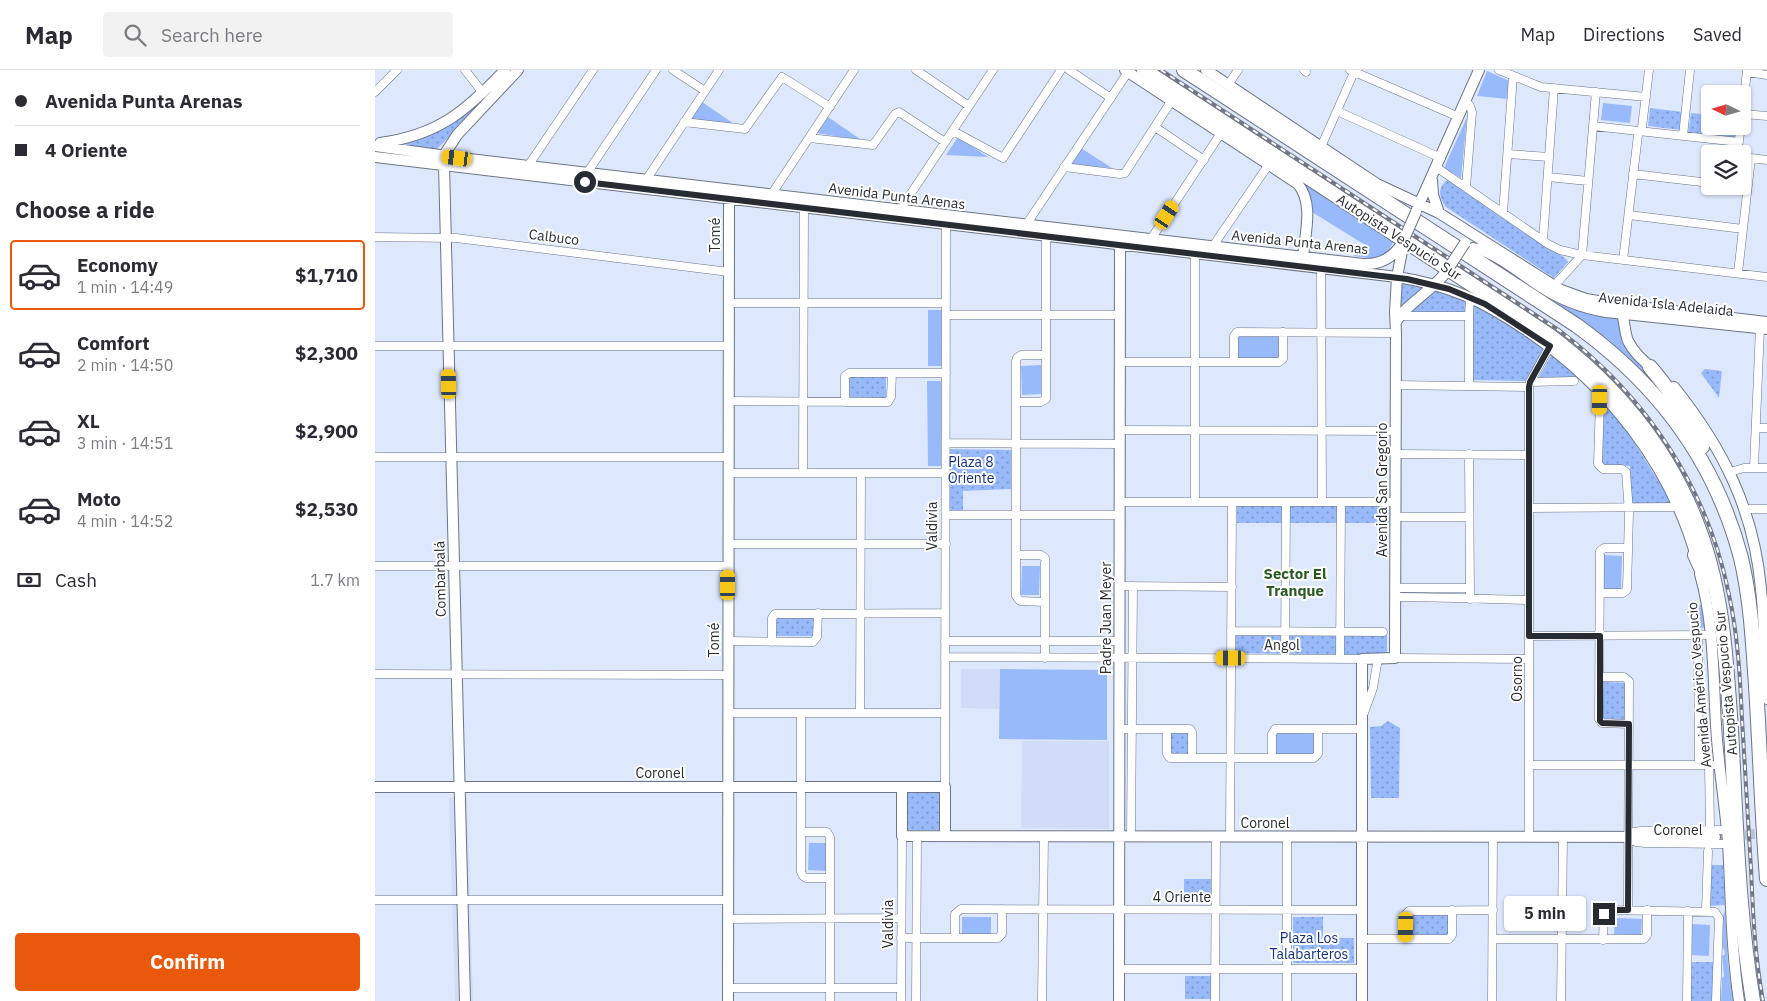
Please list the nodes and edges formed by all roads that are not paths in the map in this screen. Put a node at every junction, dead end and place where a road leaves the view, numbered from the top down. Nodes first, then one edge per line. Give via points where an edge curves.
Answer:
1 (397, 70) edge
2 (465, 70) edge
3 (505, 70) edge
4 (518, 70) edge
5 (593, 70) edge
6 (656, 70) edge
7 (673, 70) edge
8 (719, 70) edge
9 (854, 70) edge
10 (915, 70) edge
11 (993, 70) edge
12 (1061, 70) edge
13 (1069, 70) edge
14 (1144, 70) edge
15 (1184, 70) edge
16 (1206, 70) edge
17 (1238, 70) edge
18 (1479, 70) edge
19 (1499, 70) edge
20 (1649, 70) edge
21 (1690, 70) edge
22 (1127, 71) edge
23 (1353, 71) edge
24 (1747, 71) edge
25 (1767, 75) edge
26 (1513, 76) junction
27 (1228, 85) junction
28 (1746, 85) edge
29 (1555, 88) junction
30 (705, 91) junction
31 (375, 92) edge
32 (1596, 92) junction
33 (483, 93) junction
34 (1646, 97) junction
35 (1111, 98) junction
36 (1172, 100) junction
37 (1466, 101) junction
38 (969, 106) junction
39 (830, 107) junction
40 (1337, 111) junction
41 (1751, 113) edge
42 (1767, 116) edge
43 (1459, 117) junction
44 (684, 122) junction
45 (1155, 126) junction
46 (1593, 126) junction
47 (953, 131) junction
48 (1640, 131) junction
49 (1221, 133) junction
50 (1740, 135) edge
51 (1683, 136) junction
52 (809, 138) junction
53 (945, 142) junction
54 (1739, 142) junction
55 (375, 145) edge
56 (1738, 145) edge
57 (1321, 147) junction
58 (1508, 154) junction
59 (375, 157) edge
60 (1549, 157) junction
61 (1751, 158) edge
62 (1204, 160) junction
63 (1767, 160) edge
64 (444, 161) junction
65 (1269, 164) junction
66 (528, 166) junction
67 (1436, 167) junction
68 (1064, 168) junction
69 (587, 173) junction
70 (1633, 174) junction
71 (1548, 177) junction
72 (646, 180) junction
73 (1588, 181) junction
74 (1701, 182) edge
75 (1466, 187) junction
76 (729, 194) junction
77 (771, 195) junction
78 (1745, 195) edge
79 (804, 208) junction
80 (1418, 208) junction
81 (900, 210) junction
82 (1439, 213) junction
83 (1503, 213) junction
84 (1629, 215) junction
85 (946, 220) junction
86 (1026, 225) junction
87 (1465, 229) junction
88 (1743, 229) junction
89 (1046, 236) junction
90 (375, 237) edge
91 (445, 238) junction
92 (1151, 239) junction
93 (1120, 240) junction
94 (1543, 240) junction
95 (1403, 242) junction
96 (1213, 246) junction
97 (1469, 246) junction
98 (1195, 253) junction
99 (1582, 255) junction
100 (1303, 257) junction
101 (1623, 260) junction
102 (1309, 267) junction
103 (1321, 268) junction
104 (729, 272) junction
105 (1738, 273) junction
106 (1397, 277) junction
107 (1767, 277) edge
108 (1435, 285) junction
109 (1554, 286) junction
110 (1471, 298) junction
111 (729, 303) junction
112 (803, 303) junction
113 (946, 304) junction
114 (1615, 304) junction
115 (1622, 314) junction
116 (946, 315) junction
117 (1046, 315) junction
118 (1120, 315) junction
119 (1469, 316) junction
120 (1398, 324) junction
121 (1765, 326) edge
122 (1283, 332) junction
123 (1321, 332) junction
124 (375, 346) edge
125 (448, 346) junction
126 (729, 346) junction
127 (1550, 346) junction
128 (1046, 355) junction
129 (1120, 362) junction
130 (1195, 362) junction
131 (1234, 362) junction
132 (1650, 367) junction
133 (891, 373) junction
134 (946, 373) junction
135 (1574, 381) dead end
136 (1529, 384) junction
137 (1396, 385) junction
138 (1469, 386) junction
139 (1758, 388) junction
140 (1767, 388) edge
141 (1600, 400) dead end
142 (729, 401) junction
143 (803, 402) junction
144 (845, 402) junction
145 (1016, 402) junction
146 (1756, 428) junction
147 (1767, 428) edge
148 (1120, 430) junction
149 (1195, 431) junction
150 (1321, 431) junction
151 (1396, 431) junction
152 (946, 443) junction
153 (1016, 443) junction
154 (1120, 444) junction
155 (1396, 454) junction
156 (1469, 454) junction
157 (1529, 455) junction
158 (375, 457) edge
159 (451, 457) junction
160 (729, 457) junction
161 (1754, 467) junction
162 (1767, 468) edge
163 (1730, 472) junction
164 (728, 473) junction
165 (803, 473) junction
166 (861, 473) junction
167 (946, 473) junction
168 (1715, 486) junction
169 (1120, 502) junction
170 (1195, 502) junction
171 (1232, 502) junction
172 (1286, 502) junction
173 (1322, 502) junction
174 (1341, 502) junction
175 (1396, 502) junction
176 (1679, 507) junction
177 (1529, 508) junction
178 (1628, 508) junction
179 (1745, 509) junction
180 (1767, 510) edge
181 (946, 515) junction
182 (1016, 515) junction
183 (1120, 515) junction
184 (1396, 517) junction
185 (1469, 517) junction
186 (728, 544) junction
187 (861, 544) junction
188 (946, 544) junction
189 (1629, 548) junction
190 (1016, 555) junction
191 (1695, 555) junction
192 (375, 566) edge
193 (454, 566) junction
194 (728, 566) junction
195 (1120, 586) junction
196 (1133, 586) junction
197 (1232, 587) junction
198 (1470, 588) junction
199 (1396, 592) junction
200 (1600, 593) junction
201 (1470, 600) junction
202 (1529, 600) junction
203 (1045, 602) junction
204 (818, 613) junction
205 (861, 613) junction
206 (945, 613) junction
207 (1765, 614) edge
208 (1722, 619) junction
209 (1231, 631) junction
210 (1285, 631) junction
211 (1340, 632) junction
212 (1383, 632) dead end
213 (1698, 635) junction
214 (1710, 635) junction
215 (1529, 636) junction
216 (1600, 636) junction
217 (945, 641) junction
218 (1045, 641) junction
219 (1120, 641) junction
220 (728, 642) junction
221 (772, 642) junction
222 (945, 657) junction
223 (1045, 658) junction
224 (1120, 658) junction
225 (1133, 658) junction
226 (1231, 658) junction
227 (1285, 658) junction
228 (1378, 658) junction
229 (1395, 658) junction
230 (1340, 659) junction
231 (1362, 659) junction
232 (1529, 659) junction
233 (375, 674) edge
234 (456, 674) junction
235 (728, 675) junction
236 (1600, 677) junction
237 (1367, 688) junction
238 (1767, 699) edge
239 (728, 713) junction
240 (801, 713) junction
241 (860, 713) junction
242 (945, 713) junction
243 (1629, 724) junction
244 (1362, 725) junction
245 (1120, 728) junction
246 (1132, 728) junction
247 (1167, 729) junction
248 (1318, 729) junction
249 (1192, 758) junction
250 (1272, 758) junction
251 (1231, 759) junction
252 (1529, 765) junction
253 (1629, 765) junction
254 (1699, 765) junction
255 (1714, 765) junction
256 (375, 786) edge
257 (459, 787) junction
258 (728, 787) junction
259 (801, 787) junction
260 (945, 787) junction
261 (902, 788) junction
262 (1727, 830) junction
263 (801, 832) junction
264 (1712, 834) junction
265 (902, 836) junction
266 (917, 836) junction
267 (945, 836) junction
268 (1044, 836) junction
269 (1131, 836) junction
270 (1216, 836) junction
271 (1231, 836) junction
272 (1287, 836) junction
273 (1119, 837) junction
274 (1362, 837) junction
275 (1493, 837) junction
276 (1529, 837) junction
277 (1563, 837) junction
278 (1629, 837) junction
279 (1728, 844) junction
280 (1708, 851) dead end
281 (830, 878) junction
282 (1767, 878) edge
283 (375, 900) edge
284 (462, 900) junction
285 (728, 900) junction
286 (1002, 909) junction
287 (1043, 910) junction
288 (1119, 910) junction
289 (1216, 910) junction
290 (1287, 910) junction
291 (1362, 910) junction
292 (1452, 910) junction
293 (1493, 910) junction
294 (1628, 910) junction
295 (1647, 910) junction
296 (1688, 911) junction
297 (1706, 911) junction
298 (901, 918) junction
299 (728, 919) junction
300 (830, 919) junction
301 (901, 938) junction
302 (916, 938) junction
303 (955, 938) junction
304 (1362, 939) junction
305 (1406, 939) junction
306 (1493, 940) junction
307 (1562, 940) junction
308 (1603, 940) junction
309 (1215, 969) junction
310 (1287, 969) junction
311 (1362, 969) junction
312 (1119, 970) junction
313 (727, 988) junction
314 (830, 988) junction
315 (901, 988) junction
316 (465, 1001) edge
317 (727, 1001) edge
318 (830, 1001) edge
319 (901, 1001) edge
320 (916, 1001) edge
321 (1042, 1001) edge
322 (1119, 1001) edge
323 (1215, 1001) edge
324 (1287, 1001) edge
325 (1361, 1001) edge
326 (1493, 1001) edge
327 (1561, 1001) edge
328 (1687, 1001) edge
329 (1716, 1001) edge
330 (1739, 1001) edge
331 (1753, 1001) edge

1 - 31 street
2 - 33 street
3 - 33 main road
4 - 64 main road via 457,135
5 - 66 street
6 - 69 street
7 - 30 street
8 - 30 street
9 - 39 street
10 - 38 street
11 - 38 street
12 - 47 street via 1003,158
13 - 35 street
14 - 208 highway, Autopista Vespucio Sur via 1537,326 1599,376 1649,434 1684,493 1709,560
15 - 168 highway, Autopista Vespucio Sur via 1606,348 1664,405
16 - 27 main road
17 - 27 street
18 - 37 main road
19 - 26 street
20 - 34 street
21 - 51 street
22 - 35 street
22 - 36 main road
23 - 40 street
23 - 43 street
24 - 25 street
24 - 28 street
26 - 29 street via 1537,86
26 - 58 street
27 - 57 main road
29 - 32 street
29 - 60 street
30 - 44 street
32 - 34 street
32 - 46 street
33 - 55 main road via 435,128
34 - 48 street
35 - 68 street
36 - 45 street
36 - 49 main road
37 - 43 main road
37 - 75 street via 1472,112
38 - 47 street
39 - 44 street via 782,77 747,127 741,130
39 - 52 street
40 - 57 street
40 - 67 street
41 - 42 street
43 - 67 main road
44 - 72 street
45 - 62 street
45 - 68 street via 1127,172
46 - 48 street
46 - 73 street
47 - 53 street
48 - 51 street
48 - 70 street
49 - 62 street
49 - 65 main road
50 - 54 street
51 - 54 street
52 - 53 street via 870,145 876,142 899,112
52 - 77 street
53 - 81 street
54 - 56 street
55 - 64 main road, Avenida Punta Arenas
57 - 80 main road
58 - 60 street
58 - 83 street
59 - 64 main road, Avenida Punta Arenas
60 - 71 street
61 - 63 street
62 - 92 street
64 - 66 main road, Avenida Punta Arenas
64 - 76 main road, Avenida Punta Arenas
64 - 91 main road, Combarbalá
65 - 96 street
65 - 100 main road via 1295,181 1305,197 1308,212
66 - 69 main road, Avenida Punta Arenas
67 - 75 street
67 - 80 main road
67 - 82 main road via 1433,195
68 - 86 street
69 - 72 main road, Avenida Punta Arenas
70 - 74 street
70 - 84 street
71 - 73 street
71 - 94 street
72 - 76 main road, Avenida Punta Arenas
73 - 99 street
75 - 83 street
76 - 77 main road, Avenida Punta Arenas
76 - 79 main road, Avenida Punta Arenas
76 - 104 main road, Tomé
77 - 81 main road, Avenida Punta Arenas
78 - 88 street
79 - 85 main road, Avenida Punta Arenas
79 - 112 street
80 - 82 main road
80 - 95 main road, bridge
81 - 85 main road, Avenida Punta Arenas
82 - 87 main road
83 - 94 street
84 - 88 street
84 - 101 street
85 - 86 main road, Avenida Punta Arenas
85 - 89 main road, Avenida Punta Arenas
85 - 113 street, Valdivia
86 - 93 main road, Avenida Punta Arenas
87 - 97 main road
87 - 109 main road
88 - 105 street
89 - 93 main road, Avenida Punta Arenas
89 - 117 street
90 - 91 street, Calbuco
91 - 104 street, Calbuco
91 - 125 main road, Combarbalá
92 - 93 main road, Avenida Punta Arenas
92 - 96 main road, Avenida Punta Arenas
93 - 98 main road, Avenida Punta Arenas
93 - 118 main road, Padre Juan Meyer
94 - 99 street via 1560,250
95 - 100 main road, Avenida Punta Arenas via 1390,257 1375,264
95 - 106 main road, Avenida San Gregorio
96 - 100 main road, Avenida Punta Arenas
97 - 108 main road, bridge via 1459,252
97 - 115 main road, Avenida Isla Adelaida via 1488,253 1562,299 1591,310
98 - 102 main road, Avenida Punta Arenas
98 - 130 street
99 - 101 street
99 - 109 street
100 - 102 main road
101 - 105 street
102 - 103 main road, Avenida Punta Arenas
103 - 106 main road, Avenida Punta Arenas
103 - 123 street
104 - 111 main road, Tomé
105 - 107 street
106 - 108 main road, Avenida Américo Vespucio
106 - 120 main road, Avenida San Gregorio via 1395,312
108 - 110 main road, Avenida Américo Vespucio
108 - 120 main road
109 - 114 main road via 1575,296
110 - 119 street
110 - 127 main road, Avenida Américo Vespucio via 1499,312
111 - 112 street
111 - 126 main road, Tomé
112 - 113 street
112 - 143 street
113 - 116 street, Valdivia
114 - 115 main road
114 - 121 main road
115 - 121 main road, Avenida Isla Adelaida
115 - 132 main road via 1630,344
116 - 117 street
116 - 134 street, Valdivia
117 - 118 street
117 - 128 street
118 - 129 main road, Padre Juan Meyer
119 - 120 street
119 - 138 street
120 - 123 street
120 - 137 main road, Avenida San Gregorio
121 - 139 street
122 - 123 street
122 - 131 street via 1235,333
122 - 131 street via 1283,359 1280,362
123 - 150 street
124 - 125 street
125 - 126 street
125 - 159 main road, Combarbalá
126 - 142 main road, Tomé
127 - 136 street, Osorno
127 - 176 main road, Avenida Américo Vespucio via 1577,368 1626,420
128 - 145 street via 1021,355 1017,358
128 - 145 street via 1045,401
129 - 130 street
129 - 148 main road, Padre Juan Meyer
130 - 131 street
130 - 149 street
132 - 163 main road via 1677,384
132 - 168 highway via 1684,411 1702,447
133 - 134 street
133 - 144 street via 848,374 845,378
133 - 144 street via 889,401
134 - 152 street, Valdivia
135 - 136 street
136 - 138 street
136 - 157 street, Osorno
137 - 138 street
137 - 151 main road, Avenida San Gregorio
139 - 140 street
139 - 146 street
141 - 178 street via 1599,466 1625,470
142 - 143 street
142 - 160 main road, Tomé
143 - 144 street
143 - 165 street
145 - 153 street
146 - 147 street
146 - 161 street
148 - 149 street
148 - 154 main road, Padre Juan Meyer
149 - 150 street
149 - 170 street
150 - 151 street
150 - 173 street
151 - 155 main road, Avenida San Gregorio
152 - 153 street
152 - 167 street, Valdivia
153 - 154 street
153 - 182 street
154 - 169 main road, Padre Juan Meyer
155 - 156 street
155 - 175 main road, Avenida San Gregorio
156 - 157 street
156 - 185 street
157 - 177 street, Osorno
158 - 159 street
159 - 160 street
159 - 193 main road, Combarbalá
160 - 164 main road, Tomé
161 - 162 street
161 - 163 street
163 - 179 main road
164 - 165 street
164 - 186 main road, Tomé
165 - 166 street
166 - 167 street
166 - 187 street
167 - 181 street, Valdivia
168 - 282 highway, Autopista Vespucio Sur via 1740,557 1750,609
169 - 170 street
169 - 183 main road, Padre Juan Meyer
170 - 171 street
171 - 172 street
171 - 197 street
172 - 173 street
172 - 210 street
173 - 174 street
174 - 175 street
174 - 211 street
175 - 184 main road, Avenida San Gregorio
176 - 178 street
176 - 191 main road, Avenida Américo Vespucio
177 - 178 street
177 - 202 street, Osorno
178 - 189 street
179 - 180 street
179 - 207 main road via 1756,549
181 - 182 street
181 - 188 street, Valdivia
182 - 183 street
182 - 190 street
183 - 195 main road, Padre Juan Meyer
184 - 185 street
184 - 199 main road, Avenida San Gregorio
185 - 198 street
186 - 187 street
186 - 194 main road, Tomé
187 - 188 street
187 - 205 street
188 - 206 street, Valdivia
189 - 200 street via 1627,590 1623,593
189 - 200 street via 1601,550
190 - 203 street via 1017,600
190 - 203 street via 1041,555 1045,558
191 - 208 highway
191 - 214 main road, Avenida Américo Vespucio
192 - 193 street
193 - 194 street
193 - 234 main road, Combarbalá
194 - 220 main road, Tomé
195 - 196 street
195 - 219 main road, Padre Juan Meyer
196 - 197 street
196 - 225 street, Padre Juan Meyer
197 - 209 street
198 - 199 street
198 - 201 street
199 - 201 street
199 - 229 main road, Avenida San Gregorio
200 - 216 street
201 - 202 street
202 - 215 street, Osorno
203 - 218 street
204 - 205 street
204 - 221 street via 815,641
204 - 221 street via 775,614 772,618
205 - 206 street
205 - 241 street
206 - 217 street, Valdivia
207 - 238 main road
208 - 331 highway, Autopista Vespucio Sur via 1741,902
209 - 210 street, Angol
209 - 226 street
210 - 211 street, Angol
210 - 227 street
211 - 212 street, Angol
211 - 230 street
213 - 214 street
213 - 216 street
213 - 254 street
214 - 255 main road, Avenida Américo Vespucio
215 - 216 street
215 - 232 street, Osorno
216 - 236 street
217 - 218 street
217 - 222 street, Valdivia
218 - 219 street
218 - 223 street
219 - 224 main road, Padre Juan Meyer
220 - 221 street
220 - 235 main road, Tomé
222 - 223 street, Angol
222 - 242 street, Valdivia
223 - 224 street, Angol
224 - 225 street, Angol
224 - 245 main road, Padre Juan Meyer
225 - 226 street, Angol
225 - 246 street, Padre Juan Meyer
226 - 227 street, Angol
226 - 251 street
227 - 230 street, Angol
228 - 229 main road, Angol
228 - 231 main road, Angol
228 - 237 street
229 - 232 street, Angol
230 - 231 street, Angol
231 - 237 main road
232 - 252 street, Osorno
233 - 234 street
234 - 235 street
234 - 257 main road, Combarbalá
235 - 239 main road, Tomé
236 - 243 street via 1601,722
236 - 243 street via 1628,679
237 - 244 main road
239 - 240 street
239 - 258 main road, Tomé
240 - 241 street
240 - 259 street
241 - 242 street
242 - 260 street, Valdivia
243 - 253 street
244 - 248 street
244 - 274 main road
245 - 246 street
245 - 273 main road, Padre Juan Meyer
246 - 247 street
246 - 269 street, Padre Juan Meyer
247 - 249 street via 1191,730
247 - 249 street via 1168,757
248 - 250 street via 1274,730
248 - 250 street via 1318,754 1315,758
249 - 251 street
250 - 251 street
251 - 271 street
252 - 253 street
252 - 276 street, Osorno
253 - 254 street
253 - 278 street
254 - 255 street
255 - 262 main road, Avenida Américo Vespucio
255 - 264 street
256 - 257 main road, Coronel
257 - 258 main road, Coronel
257 - 284 main road, Combarbalá
258 - 259 main road, Coronel
258 - 285 main road, Tomé
259 - 261 main road, Coronel
259 - 263 street
260 - 261 main road, Coronel
260 - 267 main road, Valdivia
261 - 265 main road, Valdivia
262 - 264 street, Coronel
262 - 279 main road, Avenida Américo Vespucio
263 - 281 street via 802,874 806,878
263 - 281 street via 827,832 830,835
264 - 278 main road, Coronel
265 - 266 main road, Coronel
265 - 298 street, Valdivia
266 - 267 main road, Coronel
266 - 302 street, Valdivia
267 - 268 main road, Coronel
268 - 273 main road, Coronel
268 - 287 street
269 - 270 main road, Coronel
269 - 273 main road, Coronel
270 - 271 main road, Coronel
270 - 289 street
271 - 272 main road, Coronel
272 - 274 main road, Coronel
272 - 290 street
273 - 288 main road, Padre Juan Meyer
274 - 275 main road, Coronel
274 - 291 main road
275 - 276 main road, Coronel
275 - 293 street
276 - 277 main road, Coronel
277 - 278 main road, Coronel
277 - 307 street
278 - 279 street, Coronel via 1645,843
278 - 294 street
279 - 330 main road, Avenida Américo Vespucio
280 - 297 street
281 - 300 street
283 - 284 street
284 - 285 street
284 - 316 main road, Combarbalá
285 - 299 main road, Tomé
286 - 287 street, 4 Oriente
286 - 303 street, 4 Oriente via 958,910
286 - 303 street via 1002,934 999,938
287 - 288 street, 4 Oriente
287 - 321 street
288 - 289 street, 4 Oriente
288 - 312 main road, Padre Juan Meyer
289 - 290 street, 4 Oriente
289 - 309 street
290 - 291 street, 4 Oriente
290 - 310 street
291 - 304 main road
292 - 293 street
292 - 305 street via 1407,912
292 - 305 street via 1451,938
293 - 306 street
294 - 295 street
294 - 308 street via 1605,912
295 - 296 street
295 - 308 street via 1645,938
296 - 297 street
296 - 328 street
297 - 329 street via 1712,911 1719,918
298 - 300 street
298 - 301 street, Valdivia
299 - 300 street
299 - 313 main road, Tomé
300 - 314 street
301 - 302 street
301 - 315 street, Valdivia
302 - 303 street
302 - 320 street, Valdivia
304 - 305 street
304 - 311 main road
306 - 307 street
306 - 326 street
307 - 308 street
307 - 327 street
309 - 310 street
309 - 312 street
309 - 323 street
310 - 311 street
310 - 324 street
311 - 325 main road
312 - 322 main road, Padre Juan Meyer
313 - 314 street
313 - 317 main road, Tomé
314 - 315 street
314 - 318 street
315 - 319 street, Valdivia

